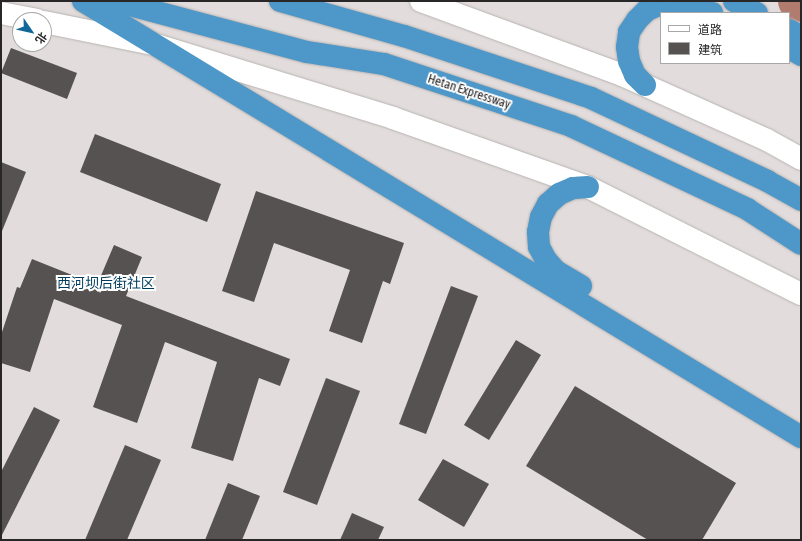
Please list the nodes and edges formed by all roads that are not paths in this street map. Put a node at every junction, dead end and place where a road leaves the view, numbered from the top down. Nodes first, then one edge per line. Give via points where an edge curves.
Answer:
1 (83, 1) edge
2 (115, 1) edge
3 (280, 1) edge
4 (315, 1) edge
5 (421, 1) edge
6 (734, 1) edge
7 (709, 12) edge
8 (755, 12) edge
9 (1, 13) edge
10 (12, 15) edge
11 (52, 24) edge
12 (373, 27) junction
13 (790, 30) edge
14 (801, 36) edge
15 (153, 44) junction
16 (790, 49) edge
17 (801, 55) edge
18 (645, 85) junction
19 (801, 160) edge
20 (588, 187) junction
21 (801, 200) edge
22 (801, 244) edge
23 (801, 294) edge
24 (801, 420) edge
25 (801, 437) edge

1 - 15 highway
2 - 22 highway, Hetan Expressway via 307,52 384,64 571,126 747,209
3 - 12 highway
4 - 12 highway
5 - 18 street
6 - 8 highway
7 - 18 highway via 676,2 661,4 647,10 637,20 629,32 628,62 635,75
9 - 10 street
11 - 15 street
12 - 21 highway via 591,98 761,178
13 - 14 highway
15 - 20 street via 393,118
15 - 25 highway
16 - 17 highway
18 - 19 street via 767,140
20 - 23 street
20 - 24 highway via 573,188 559,194 548,204 541,218 538,232 540,247 546,260 556,271

